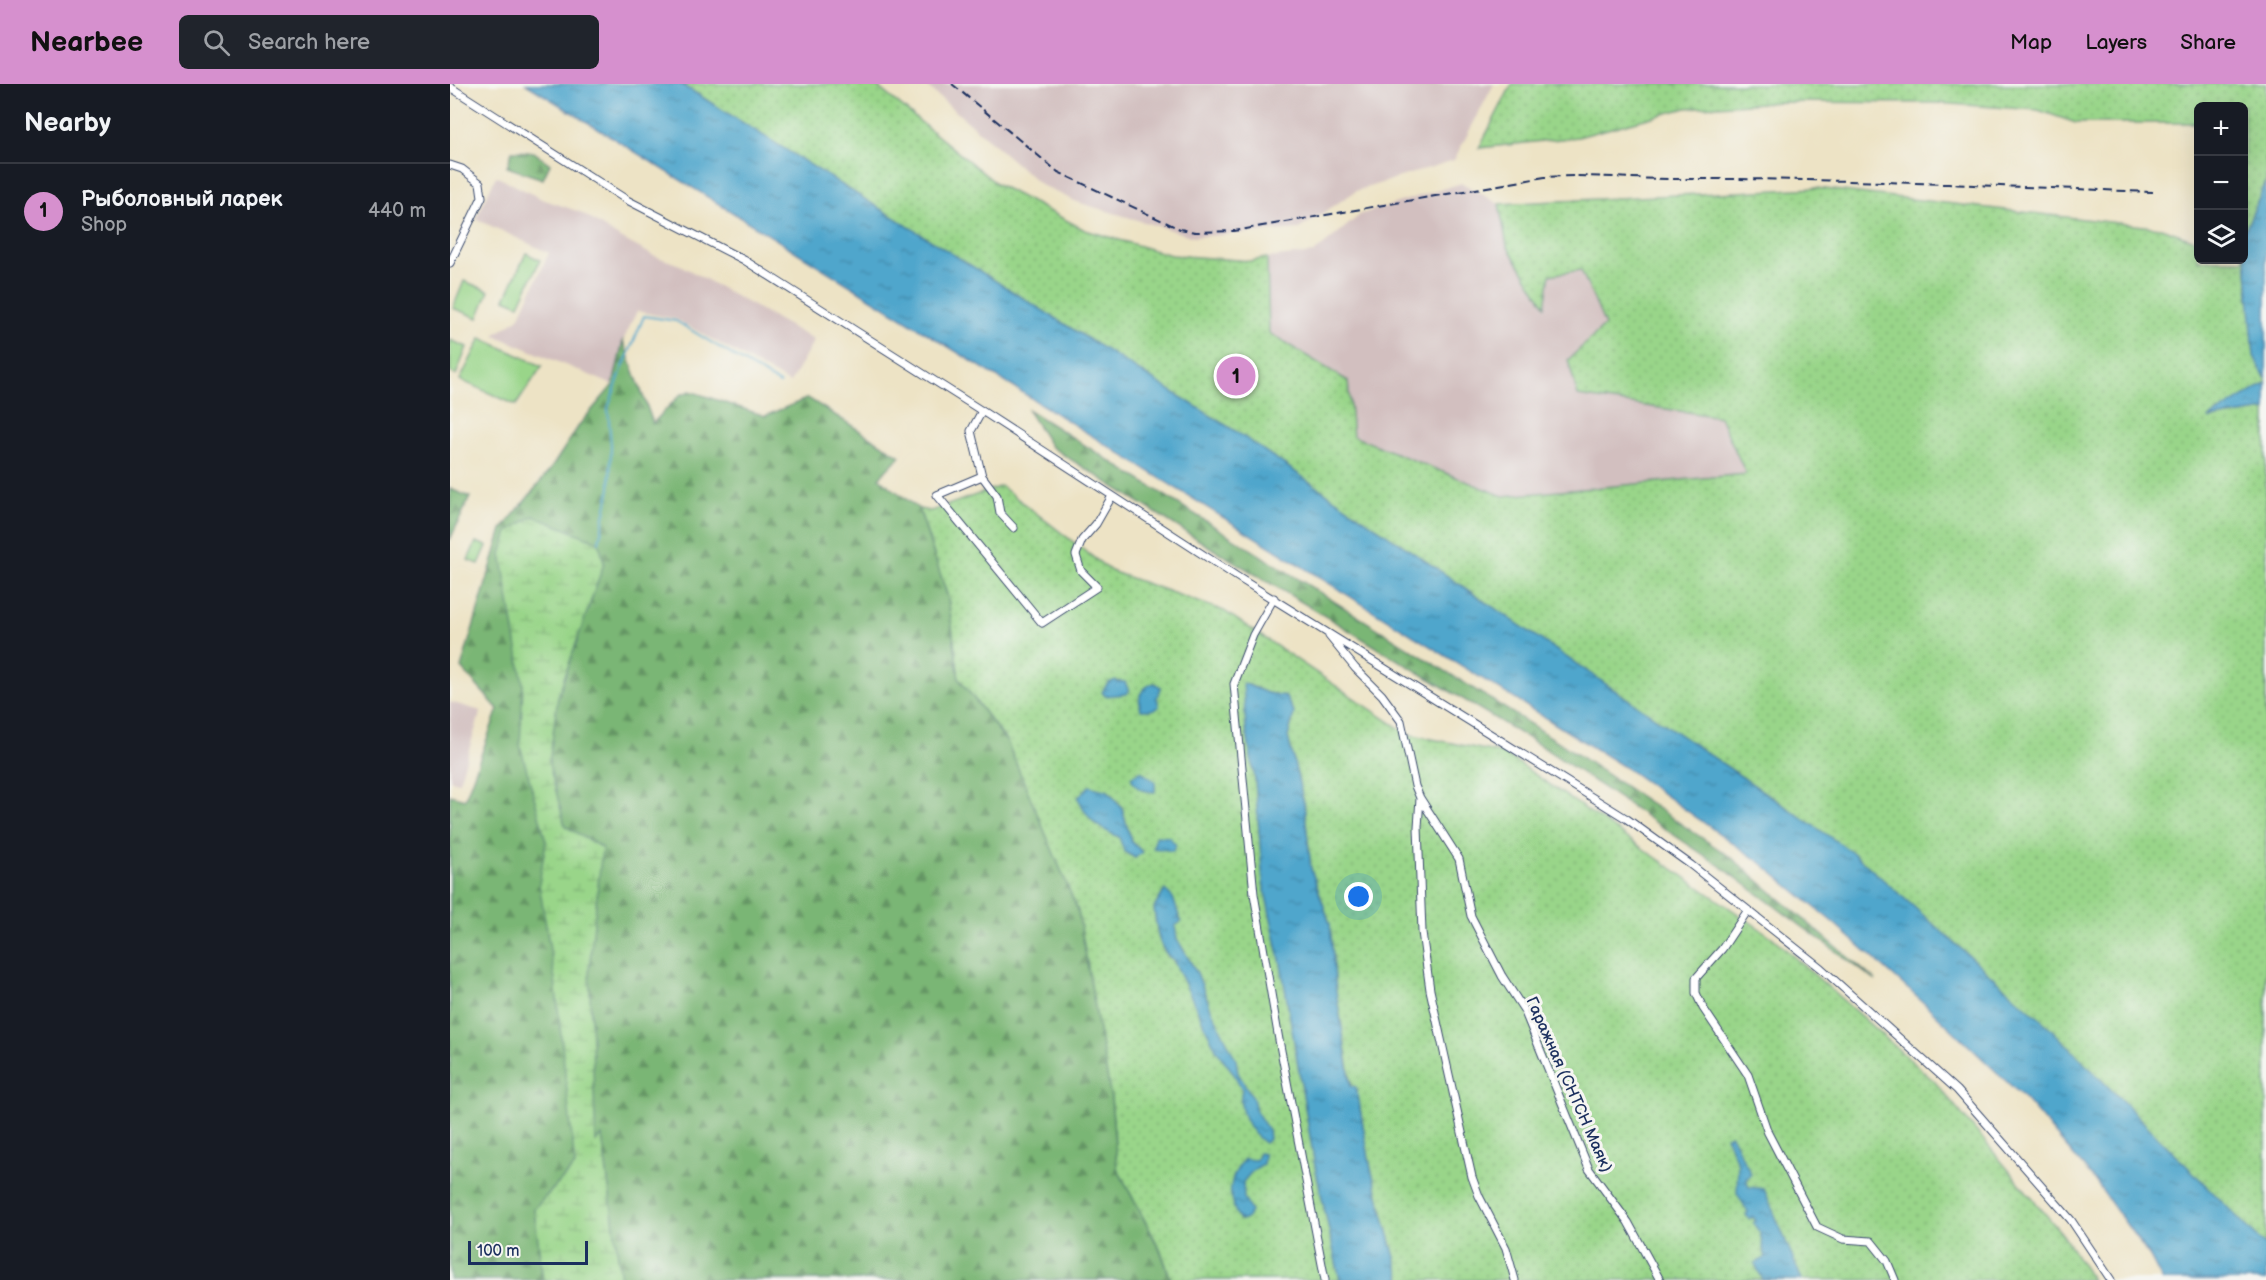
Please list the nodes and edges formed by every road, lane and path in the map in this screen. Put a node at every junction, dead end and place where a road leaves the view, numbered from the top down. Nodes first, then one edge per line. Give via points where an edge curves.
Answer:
1 (450, 87) edge
2 (450, 165) edge
3 (450, 263) edge
4 (982, 411) junction
5 (982, 476) junction
6 (1112, 496) junction
7 (1014, 528) dead end
8 (1274, 598) junction
9 (1326, 631) junction
10 (1420, 798) junction
11 (1748, 910) junction
12 (1325, 1280) edge
13 (1515, 1280) edge
14 (1660, 1280) edge
15 (1895, 1280) edge
16 (2111, 1280) edge

1 - 4 street via 627,200 744,260
2 - 3 street via 480,183 482,196
4 - 5 street via 971,431
4 - 6 street
5 - 6 street via 937,495 1042,623 1097,586 1081,571 1076,555
5 - 7 street via 998,496 1000,513
6 - 8 street
8 - 9 street
8 - 12 street via 1253,636 1234,684 1254,894
9 - 10 street via 1401,721
9 - 11 street via 1627,819
10 - 13 street via 1422,932 1430,990 1472,1177 1506,1248
10 - 14 street, Гаражная (СНТСН Маяк) via 1460,859 1471,915 1524,1010 1589,1169 1628,1222
11 - 15 street via 1722,949 1696,978 1696,993 1748,1075 1768,1133 1817,1227 1843,1239 1871,1241 1887,1261
11 - 16 street via 1821,968 1957,1090 2071,1220

